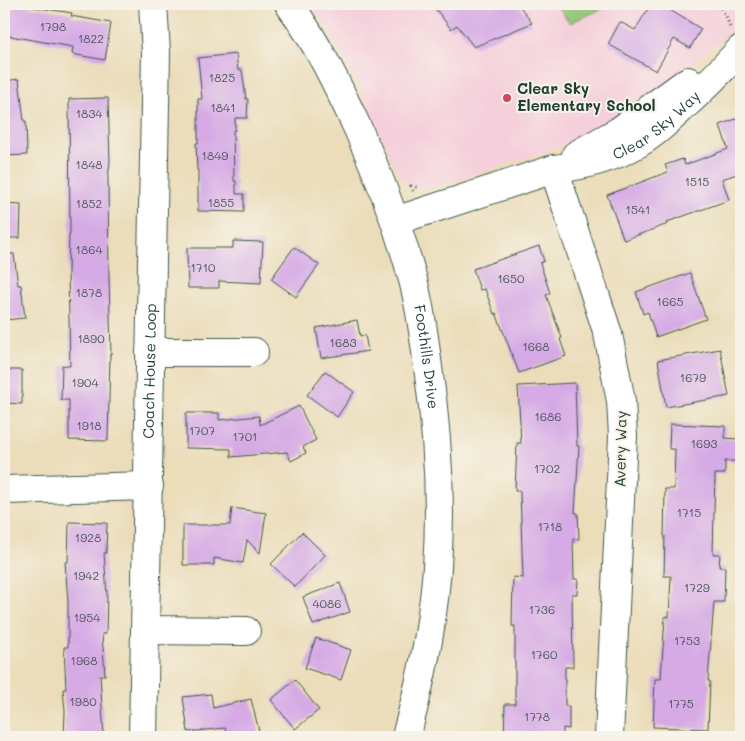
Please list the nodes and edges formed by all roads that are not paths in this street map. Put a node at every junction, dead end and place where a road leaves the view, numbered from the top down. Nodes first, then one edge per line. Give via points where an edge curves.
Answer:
1 (152, 4) edge
2 (290, 4) edge
3 (741, 49) edge
4 (554, 169) junction
5 (395, 220) junction
6 (150, 352) junction
7 (254, 352) dead end
8 (149, 486) junction
9 (4, 490) edge
10 (145, 630) junction
11 (246, 630) dead end
12 (143, 737) edge
13 (406, 737) edge
14 (609, 737) edge

1 - 6 street, Coach House Loop via 156,52
2 - 5 street, Foothills Drive via 347,104
3 - 4 street, Clear Sky Way via 693,78 619,131
4 - 5 street, Clear Sky Way
4 - 14 street, Avery Way via 608,334 621,401 623,436
5 - 13 street, Foothills Drive via 414,282 423,330 437,444 439,499 432,620
6 - 7 street
6 - 8 street, Coach House Loop
8 - 9 street
8 - 10 street, Coach House Loop
10 - 11 street
10 - 12 street, Coach House Loop

